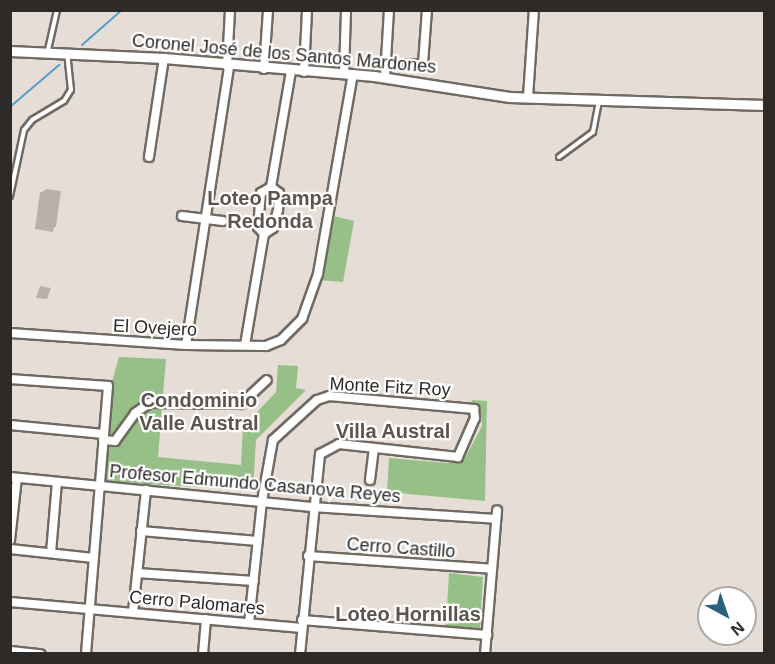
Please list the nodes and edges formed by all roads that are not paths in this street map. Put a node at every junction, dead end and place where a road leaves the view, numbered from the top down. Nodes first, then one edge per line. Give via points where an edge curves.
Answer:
1 (57, 10) edge
2 (230, 10) edge
3 (268, 10) edge
4 (307, 10) edge
5 (346, 10) edge
6 (389, 10) edge
7 (427, 10) edge
8 (534, 10) edge
9 (10, 51) edge
10 (47, 53) junction
11 (67, 54) junction
12 (164, 58) junction
13 (408, 64) dead end
14 (228, 66) junction
15 (264, 69) junction
16 (291, 71) junction
17 (304, 72) junction
18 (348, 74) junction
19 (385, 77) junction
20 (528, 97) junction
21 (599, 100) junction
22 (765, 105) edge
23 (149, 157) dead end
24 (558, 157) dead end
25 (271, 187) junction
26 (10, 196) edge
27 (182, 216) dead end
28 (205, 218) junction
29 (223, 221) dead end
30 (264, 234) junction
31 (10, 333) edge
32 (186, 345) junction
33 (245, 345) junction
34 (10, 379) edge
35 (267, 380) dead end
36 (10, 425) edge
37 (104, 437) junction
38 (374, 448) junction
39 (14, 478) edge
40 (370, 480) dead end
41 (57, 482) junction
42 (99, 486) junction
43 (146, 490) junction
44 (262, 501) junction
45 (312, 507) junction
46 (497, 510) dead end
47 (496, 519) junction
48 (141, 531) junction
49 (10, 540) edge
50 (258, 541) junction
51 (10, 549) edge
52 (51, 553) junction
53 (308, 556) junction
54 (94, 558) junction
55 (492, 569) junction
56 (137, 573) junction
57 (254, 581) junction
58 (10, 602) edge
59 (89, 608) junction
60 (133, 612) junction
61 (206, 619) junction
62 (249, 623) junction
63 (302, 624) junction
64 (487, 635) junction
65 (10, 651) edge
66 (40, 654) edge
67 (86, 654) edge
68 (203, 654) edge
69 (300, 654) edge
70 (485, 654) edge

1 - 10 lane
2 - 14 street
3 - 15 street
4 - 17 street
5 - 18 street
6 - 19 street
7 - 13 street via 423,64
8 - 20 street
9 - 10 street, Coronel José de los Santos Mardones
10 - 11 street, Coronel José de los Santos Mardones
11 - 12 street, Coronel José de los Santos Mardones
11 - 26 lane via 71,90 64,101 32,120 24,130
12 - 14 street, Coronel José de los Santos Mardones
12 - 23 street
14 - 15 street, Coronel José de los Santos Mardones
14 - 28 street
15 - 16 street, Coronel José de los Santos Mardones
16 - 17 street, Coronel José de los Santos Mardones
16 - 25 street
17 - 18 street, Coronel José de los Santos Mardones
18 - 19 street, Coronel José de los Santos Mardones
18 - 33 street, El Ovejero via 318,274 302,319 293,331 266,346
19 - 20 street, Coronel José de los Santos Mardones
20 - 21 street, Coronel José de los Santos Mardones
21 - 22 street, Coronel José de los Santos Mardones
21 - 24 lane via 593,132
25 - 30 street via 261,193 258,227
25 - 30 street via 279,193 278,210 273,228
27 - 28 street
28 - 29 street
28 - 32 street
30 - 33 street
31 - 32 street, El Ovejero
32 - 33 street, El Ovejero
34 - 37 street via 108,386
35 - 37 street via 241,404 150,403 135,413 115,441
36 - 37 street
37 - 42 street
38 - 40 street
38 - 44 street, Monte Fitz Roy via 458,457 476,418 474,409 329,396 317,400 273,440
38 - 45 street via 339,444 320,454
39 - 41 street, Profesor Edmundo Casanova Reyes
39 - 49 street
41 - 42 street, Profesor Edmundo Casanova Reyes
41 - 52 street
42 - 43 street, Profesor Edmundo Casanova Reyes
42 - 54 street
43 - 44 street, Profesor Edmundo Casanova Reyes
43 - 48 street
44 - 45 street, Profesor Edmundo Casanova Reyes
44 - 50 street, Monte Fitz Roy
45 - 47 street, Profesor Edmundo Casanova Reyes
45 - 53 street
46 - 47 street
47 - 55 street
48 - 50 street
48 - 56 street
50 - 57 street, Monte Fitz Roy
51 - 52 street
52 - 54 street
53 - 55 street, Cerro Castillo
53 - 63 street
54 - 59 street
55 - 64 street
56 - 57 street
56 - 60 street
57 - 62 street, Monte Fitz Roy
58 - 59 street, Cerro Palomares
59 - 60 street, Cerro Palomares
59 - 67 street
60 - 61 street, Cerro Palomares
61 - 62 street, Cerro Palomares
61 - 68 street
62 - 63 street, Cerro Palomares
63 - 64 street, Cerro Palomares
63 - 69 street
64 - 70 street
65 - 66 street

